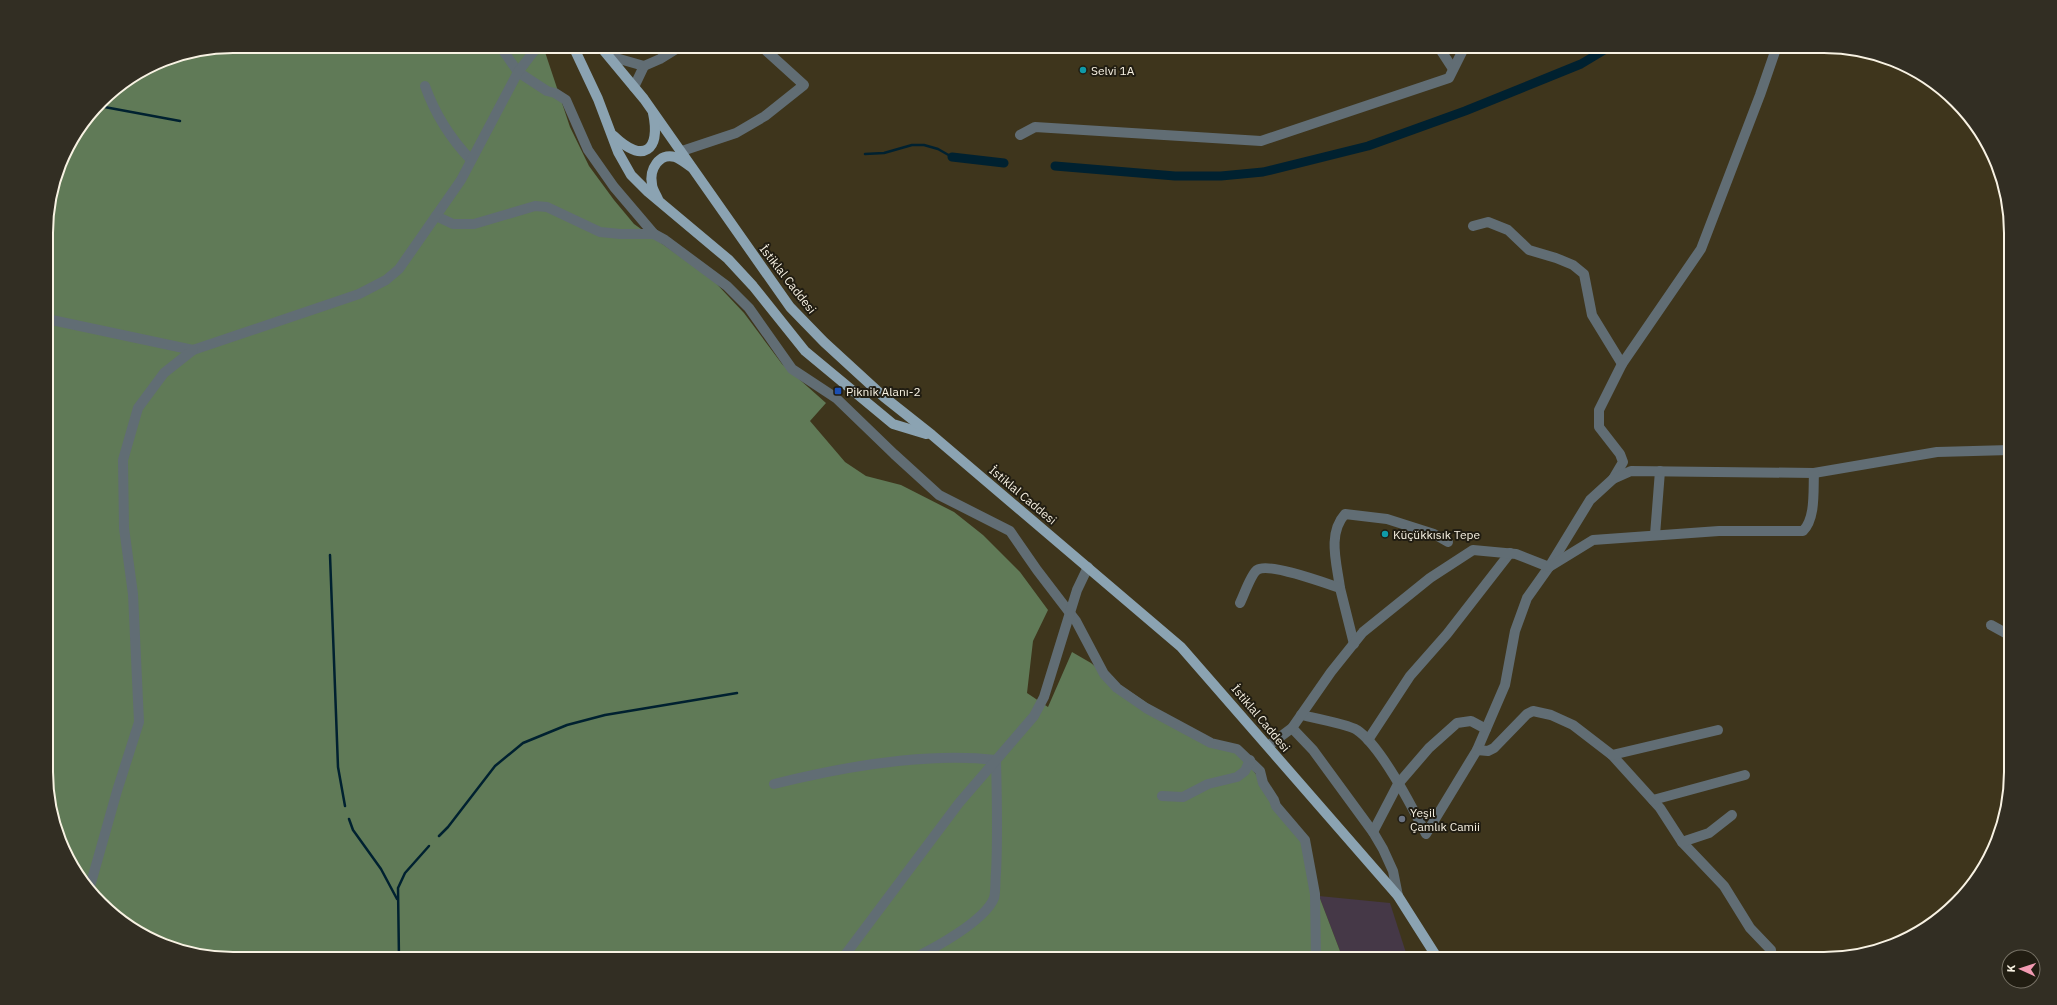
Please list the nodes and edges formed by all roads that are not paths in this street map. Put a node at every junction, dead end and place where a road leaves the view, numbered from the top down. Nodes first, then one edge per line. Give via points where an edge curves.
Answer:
1 (505, 53) edge
2 (533, 53) edge
3 (576, 53) edge
4 (606, 53) edge
5 (670, 53) edge
6 (768, 53) edge
7 (1443, 53) edge
8 (1461, 53) edge
9 (1775, 53) edge
10 (608, 56) junction
11 (644, 66) junction
12 (1453, 69) junction
13 (518, 72) junction
14 (425, 86) dead end
15 (634, 87) junction
16 (652, 110) junction
17 (612, 135) junction
18 (1020, 135) dead end
19 (682, 151) junction
20 (471, 160) junction
21 (696, 171) junction
22 (658, 200) junction
23 (436, 216) junction
24 (1472, 226) dead end
25 (654, 234) junction
26 (53, 320) edge
27 (193, 350) junction
28 (1622, 364) junction
29 (932, 435) junction
30 (2004, 450) edge
31 (1660, 471) junction
32 (1814, 473) junction
33 (1614, 479) junction
34 (1655, 535) junction
35 (1448, 542) dead end
36 (1510, 553) junction
37 (1088, 567) junction
38 (1549, 567) junction
39 (1340, 588) junction
40 (1240, 603) dead end
41 (1069, 613) junction
42 (1991, 625) dead end
43 (2004, 632) edge
44 (1354, 644) junction
45 (1301, 715) junction
46 (1292, 728) junction
47 (1486, 729) junction
48 (1718, 730) dead end
49 (1368, 740) junction
50 (1268, 746) junction
51 (1477, 750) junction
52 (1612, 754) junction
53 (996, 760) junction
54 (1250, 760) junction
55 (1745, 775) dead end
56 (774, 784) dead end
57 (1398, 784) junction
58 (1162, 796) dead end
59 (1653, 800) junction
60 (1732, 815) dead end
61 (1373, 832) junction
62 (1682, 842) junction
63 (91, 883) edge
64 (1398, 896) junction
65 (847, 952) edge
66 (926, 952) edge
67 (1316, 952) edge
68 (1434, 952) edge
69 (1771, 952) edge

1 - 13 street
2 - 13 street
3 - 17 main road
4 - 10 main road, İstiklal Caddesi
5 - 11 street
6 - 19 street via 804,85 765,116 736,133
7 - 12 street
8 - 12 street
9 - 28 street via 1701,249
10 - 11 street
10 - 15 main road, İstiklal Caddesi
11 - 15 street
12 - 18 street via 1449,78 1261,141 1035,127
13 - 20 street
13 - 25 street via 566,100 588,150 614,187
14 - 20 street via 433,109
15 - 16 main road, İstiklal Caddesi
16 - 17 main road via 655,139 650,148 642,152 632,150
16 - 19 main road, İstiklal Caddesi
17 - 22 main road via 631,175
19 - 21 main road, İstiklal Caddesi
20 - 23 street via 461,180
21 - 22 main road via 674,157 658,160 652,170 652,184
21 - 29 main road, İstiklal Caddesi via 790,307 884,397
22 - 29 main road via 728,259 805,351 893,424
23 - 25 street via 453,224 474,224 535,206 547,207 600,232
23 - 27 street via 399,269 386,280 359,294
24 - 28 street via 1488,222 1508,230 1528,250 1573,265 1584,274 1592,315
25 - 41 street via 727,286 749,308 792,369 836,398 939,495 1010,531
26 - 27 street
27 - 63 street via 164,373 138,408 123,460 124,528 133,594 139,722 116,791
28 - 33 street via 1599,410 1599,427 1620,454 1623,462
29 - 37 main road, İstiklal Caddesi
30 - 32 street via 1937,452
31 - 32 street
31 - 33 street via 1631,471
31 - 34 street
32 - 34 street via 1811,516 1804,531 1720,531
33 - 38 street via 1590,500
34 - 38 street via 1593,540
35 - 39 street via 1434,534 1387,519 1345,514 1338,523 1334,541
36 - 38 street
36 - 44 street via 1474,550 1430,578 1363,632
36 - 49 street via 1447,634 1410,676
37 - 41 street
37 - 50 main road, İstiklal Caddesi via 1181,646
38 - 47 street via 1527,598 1515,631 1505,685
39 - 40 street via 1263,566 1255,571
39 - 44 street
41 - 53 street via 1044,697 1034,716
41 - 54 street via 1082,629 1104,674 1117,688 1146,708 1190,732 1211,743 1237,749
42 - 43 street
44 - 45 street
45 - 46 street
45 - 49 street via 1356,729
46 - 50 street
46 - 61 street via 1313,750
47 - 51 street
47 - 57 street via 1471,721 1457,723 1429,748
48 - 52 street
49 - 57 street
50 - 64 main road, İstiklal Caddesi
51 - 52 street via 1488,751 1494,748 1533,711 1551,715 1573,725
51 - 57 street via 1426,834
52 - 59 street
53 - 56 street via 967,757 925,759 809,775
53 - 65 street via 959,803
53 - 66 street via 997,830 994,898 980,915 956,934
54 - 58 street via 1245,772 1237,777 1208,784 1183,797
54 - 67 street via 1260,771 1276,806 1305,840 1315,894
55 - 59 street
57 - 61 street
59 - 62 street
60 - 62 street via 1709,832
61 - 64 street via 1393,871
62 - 69 street via 1724,886 1750,928
64 - 68 main road, İstiklal Caddesi

